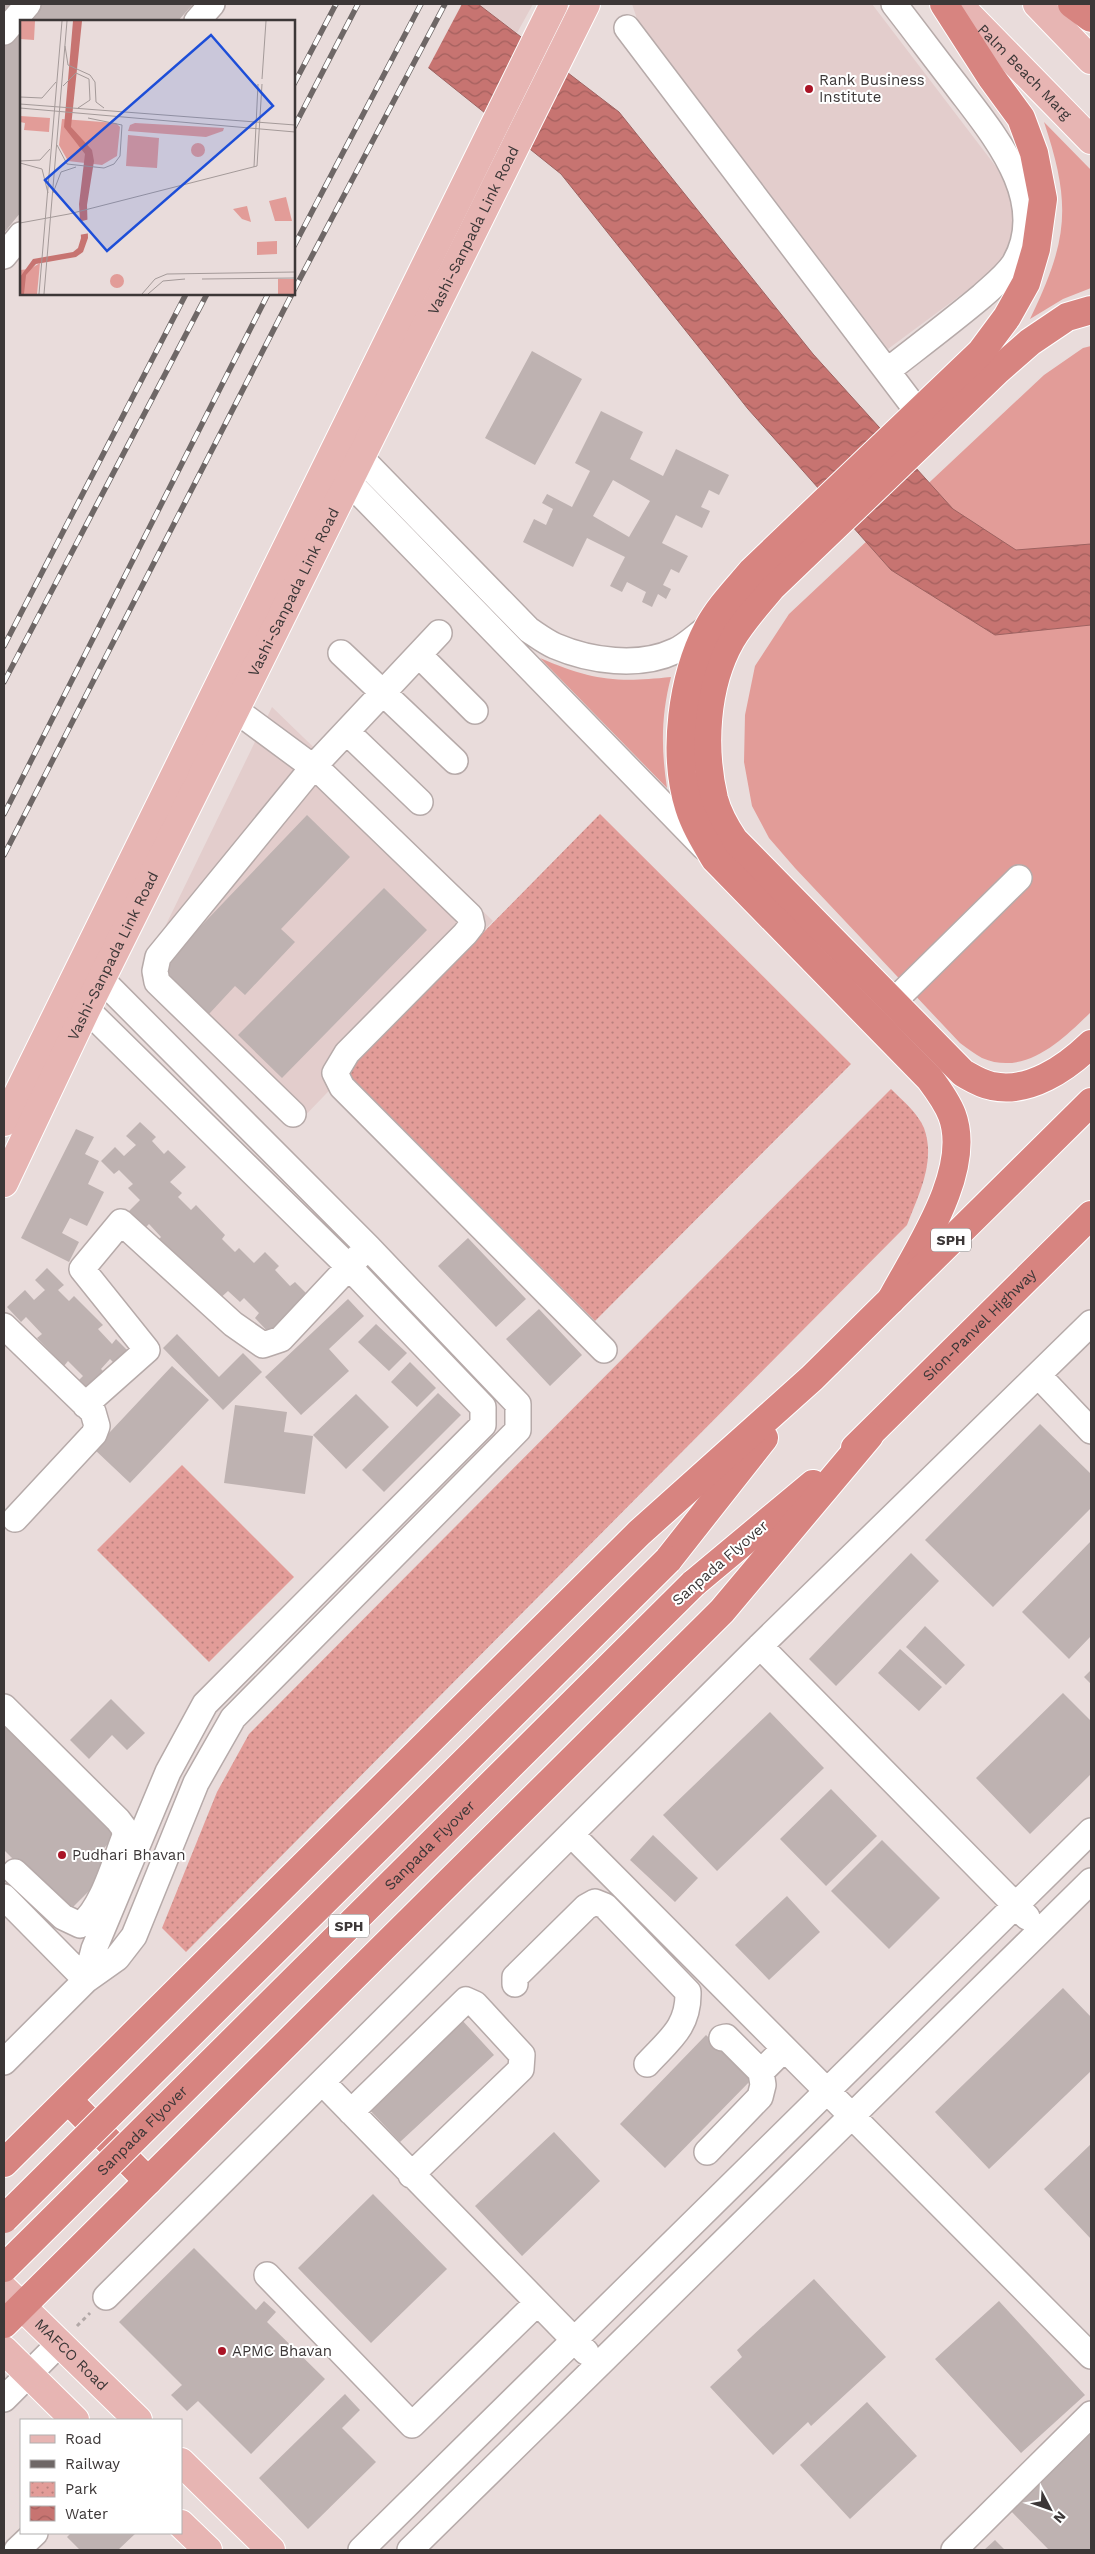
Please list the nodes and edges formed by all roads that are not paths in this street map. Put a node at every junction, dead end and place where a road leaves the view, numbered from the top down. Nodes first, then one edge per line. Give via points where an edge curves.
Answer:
1 (28, 4) edge
2 (554, 4) edge
3 (894, 4) edge
4 (944, 4) edge
5 (958, 4) edge
6 (1037, 4) edge
7 (1072, 4) edge
8 (583, 9) edge
9 (1091, 18) edge
10 (628, 28) dead end
11 (4, 32) edge
12 (1091, 60) edge
13 (1091, 140) edge
14 (20, 235) edge
15 (4, 256) edge
16 (1091, 310) edge
17 (376, 362) junction
18 (887, 371) junction
19 (402, 375) junction
20 (912, 429) junction
21 (330, 456) junction
22 (361, 458) junction
23 (349, 482) junction
24 (762, 580) junction
25 (709, 626) junction
26 (439, 633) dead end
27 (341, 654) dead end
28 (419, 655) junction
29 (384, 692) junction
30 (475, 710) dead end
31 (237, 711) junction
32 (347, 732) junction
33 (456, 761) dead end
34 (314, 766) junction
35 (420, 802) dead end
36 (724, 849) junction
37 (1019, 878) dead end
38 (93, 970) junction
39 (77, 1001) junction
40 (892, 1003) junction
41 (1091, 1044) edge
42 (1091, 1102) edge
43 (293, 1114) dead end
44 (4, 1122) edge
45 (4, 1183) edge
46 (1091, 1215) edge
47 (368, 1247) junction
48 (349, 1267) junction
49 (891, 1300) junction
50 (1091, 1323) edge
51 (4, 1326) edge
52 (604, 1350) dead end
53 (1038, 1375) junction
54 (812, 1378) junction
55 (85, 1405) junction
56 (1091, 1431) edge
57 (869, 1436) junction
58 (15, 1518) dead end
59 (760, 1646) junction
60 (4, 1707) edge
61 (1091, 1830) edge
62 (571, 1834) junction
63 (15, 1872) dead end
64 (1091, 1881) edge
65 (4, 1897) edge
66 (1016, 1905) junction
67 (80, 1925) junction
68 (1041, 1930) junction
69 (673, 1937) junction
70 (653, 1956) junction
71 (86, 1980) junction
72 (515, 1984) dead end
73 (722, 2038) dead end
74 (784, 2049) junction
75 (4, 2062) edge
76 (647, 2064) dead end
77 (761, 2072) junction
78 (322, 2082) junction
79 (826, 2092) junction
80 (68, 2100) junction
81 (351, 2112) junction
82 (851, 2117) junction
83 (707, 2152) dead end
84 (4, 2163) edge
85 (411, 2175) junction
86 (148, 2181) junction
87 (4, 2219) edge
88 (4, 2268) edge
89 (267, 2275) dead end
90 (106, 2297) road end
91 (538, 2303) junction
92 (10, 2306) edge
93 (574, 2340) junction
94 (60, 2343) junction
95 (4, 2350) edge
96 (1091, 2356) edge
97 (599, 2365) junction
98 (28, 2374) junction
99 (4, 2399) edge
100 (1091, 2414) edge
101 (74, 2419) edge
102 (137, 2419) edge
103 (182, 2463) edge
104 (182, 2525) edge
105 (34, 2534) edge
106 (17, 2550) edge
107 (208, 2550) edge
108 (271, 2550) edge
109 (361, 2550) edge
110 (410, 2550) edge
111 (954, 2550) edge

1 - 11 street
2 - 17 main road, Vashi-Sanpada Link Road
3 - 18 street via 1001,145 1019,182 1025,223 1022,244 1014,264 999,281
4 - 20 highway via 1021,118 1034,153 1043,199 1036,249 1026,283 1007,318
5 - 13 main road, Palm Beach Marg
6 - 12 main road
7 - 9 highway
8 - 19 main road, Vashi-Sanpada Link Road
10 - 18 street
14 - 15 street
16 - 20 highway via 1067,317
17 - 19 main road
17 - 21 main road, Vashi-Sanpada Link Road
18 - 20 street
19 - 22 main road, Vashi-Sanpada Link Road
20 - 24 highway
21 - 22 street
21 - 23 street
21 - 38 main road, Vashi-Sanpada Link Road
22 - 23 main road, Vashi-Sanpada Link Road
22 - 25 street via 529,630 553,645 580,655 611,660 648,658 675,651
23 - 31 main road, Vashi-Sanpada Link Road
23 - 36 street
24 - 25 highway via 731,595
24 - 36 highway via 751,610 728,647 713,685 708,722 710,773
25 - 36 highway via 688,680 682,721 682,752 689,807 700,833
26 - 28 street
27 - 29 street
28 - 29 street
28 - 30 street
29 - 32 street
29 - 33 street
31 - 34 street
31 - 38 main road, Vashi-Sanpada Link Road
32 - 34 street
32 - 35 street
34 - 43 street via 166,945 158,957 155,971 157,982
34 - 52 street via 470,916 472,925 347,1053 335,1073 342,1087
36 - 40 highway
36 - 49 highway via 930,1079 952,1116 957,1156 953,1176
37 - 40 street
38 - 39 main road, Vashi-Sanpada Link Road
38 - 47 street
39 - 44 main road, Vashi-Sanpada Link Road
39 - 45 main road, Vashi-Sanpada Link Road
39 - 48 street
40 - 41 highway via 956,1067 993,1087 1027,1085 1046,1077 1066,1067
42 - 49 highway, SPH
46 - 57 highway, Sion-Panvel Highway / SPH
47 - 48 street
47 - 71 street via 518,1404 518,1430 233,1718 196,1783 134,1936 117,1958
48 - 55 street via 281,1339 263,1345 233,1324 121,1222 82,1269 147,1350
48 - 71 street via 483,1407 483,1425 205,1704 168,1772 94,1949
49 - 54 highway, SPH
50 - 53 street
51 - 55 street
53 - 56 street
53 - 59 street
54 - 80 highway via 639,1533
54 - 87 highway, SPH, bridge via 668,1560
55 - 58 street via 96,1420 94,1434
57 - 86 highway via 722,1611
57 - 88 highway, Sanpada Flyover / SPH, bridge via 693,1584
59 - 62 street
59 - 66 street
60 - 67 street via 124,1828 124,1836 97,1903 88,1919
61 - 66 street
62 - 69 street
62 - 78 street
63 - 67 street via 63,1917
64 - 68 street
65 - 71 street
66 - 68 street
66 - 79 street
67 - 71 street
68 - 82 street
69 - 70 street
69 - 74 street
70 - 72 street via 605,1906 596,1902 586,1907 515,1977
70 - 76 street via 688,1992 688,2010 679,2028
71 - 75 street
73 - 77 street via 730,2040
74 - 77 street
74 - 79 street
77 - 83 street via 764,2086 760,2097
78 - 81 street
78 - 90 street
79 - 82 street
79 - 93 street
80 - 84 highway
80 - 86 highway
81 - 85 street
81 - 85 street via 466,2000 476,2004 522,2055 521,2069
82 - 96 street
82 - 97 street
85 - 91 street
86 - 92 highway
89 - 91 street via 412,2425
91 - 93 street
92 - 94 main road, MAFCO Road
93 - 97 street
93 - 109 street
94 - 98 street
94 - 102 main road, MAFCO Road
95 - 98 main road
97 - 110 street
98 - 99 street
98 - 101 main road
100 - 111 street
103 - 108 main road
104 - 107 main road
105 - 106 street

